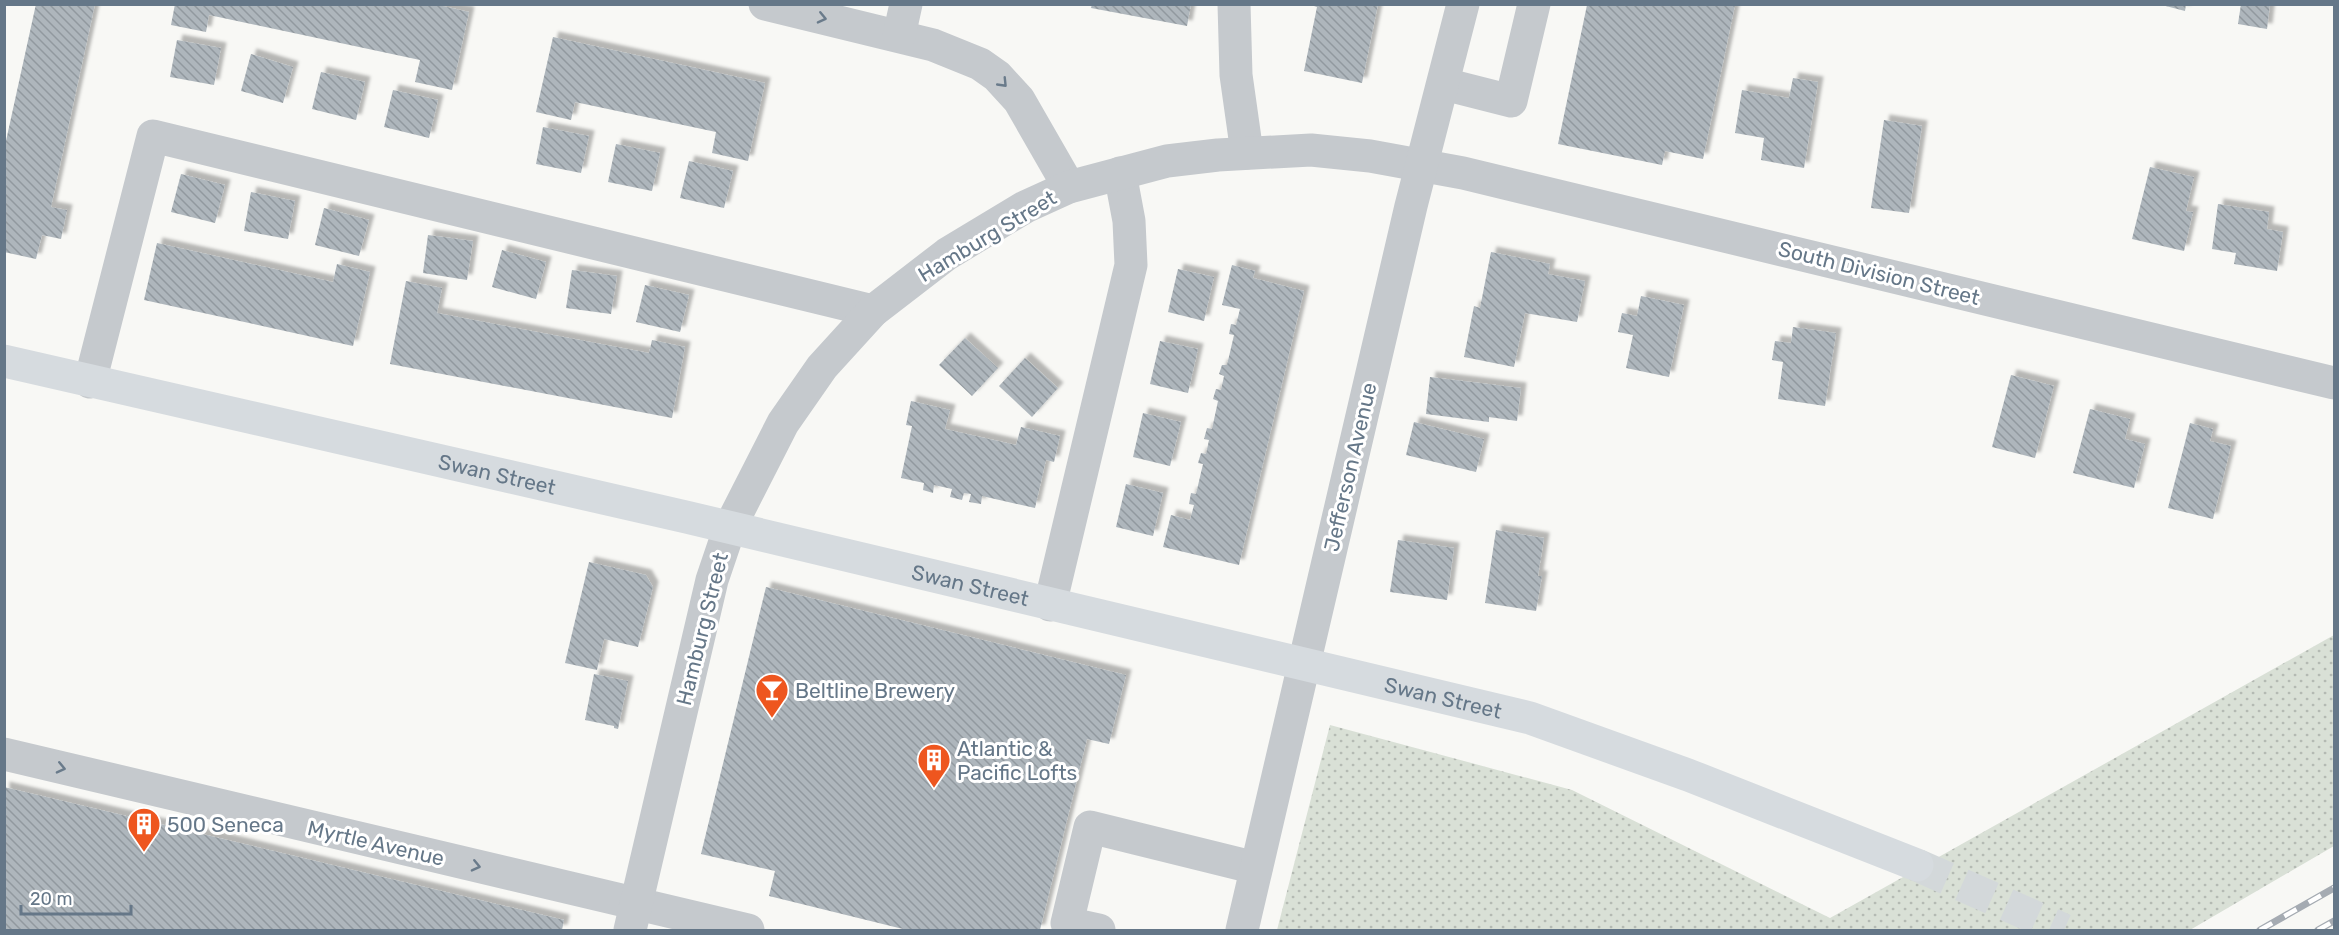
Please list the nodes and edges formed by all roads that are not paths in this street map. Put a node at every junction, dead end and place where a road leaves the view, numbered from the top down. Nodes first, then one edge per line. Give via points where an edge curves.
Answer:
1 (765, 4) edge
2 (906, 4) edge
3 (1234, 4) edge
4 (1463, 4) edge
5 (1534, 4) edge
6 (899, 36) junction
7 (1444, 84) junction
8 (1247, 153) junction
9 (1423, 165) junction
10 (1120, 173) junction
11 (1069, 186) junction
12 (873, 311) junction
13 (4, 361) edge
14 (90, 382) junction
15 (2334, 382) edge
16 (729, 527) junction
17 (1050, 605) junction
18 (1304, 664) junction
19 (4, 754) edge
20 (1917, 865) tunnel mouth
21 (1256, 868) junction
22 (633, 917) edge
23 (748, 930) edge
24 (1099, 930) edge
25 (1242, 930) edge

1 -> 6 street
2 - 6 street
3 - 8 street via 1236,75
4 - 7 street, Jefferson Avenue
5 - 7 street via 1511,101
6 -> 11 street via 959,54 997,76 1019,100
7 - 9 street, Jefferson Avenue
8 - 9 street, Hamburg Street via 1343,152
8 - 10 street, Hamburg Street via 1167,161
9 - 15 street, South Division Street
9 - 18 street, Jefferson Avenue
10 - 11 street, Hamburg Street
10 - 17 street via 1129,221 1131,266
11 - 12 street, Hamburg Street via 1025,207 947,254
12 - 14 street via 153,136
12 - 16 street, Hamburg Street via 822,367 783,423
13 - 14 main road, Swan Street
14 - 16 main road, Swan Street
16 - 17 main road, Swan Street
16 - 22 street, Hamburg Street via 711,580
17 - 18 main road, Swan Street
18 - 20 main road, Swan Street via 1530,718
18 - 21 street, Jefferson Avenue
19 -> 22 street, Myrtle Avenue
21 - 24 street via 1090,827 1067,923
21 - 25 street, Jefferson Avenue
22 - 23 street, Myrtle Avenue

